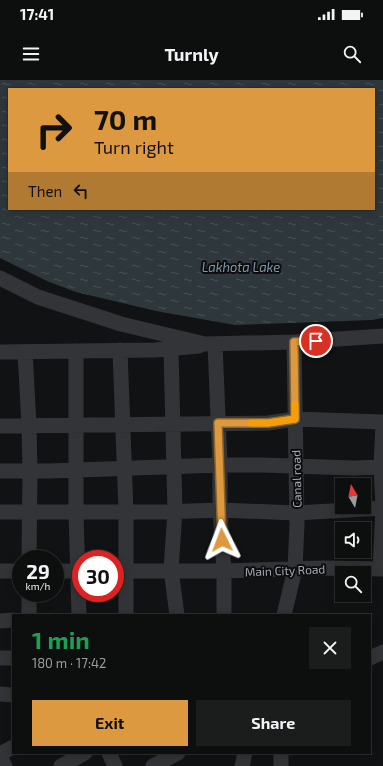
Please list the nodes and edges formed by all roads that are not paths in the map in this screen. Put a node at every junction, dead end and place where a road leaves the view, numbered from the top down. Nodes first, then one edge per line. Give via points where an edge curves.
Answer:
1 (0, 278) edge
2 (383, 336) edge
3 (383, 339) edge
4 (294, 342) junction
5 (215, 345) junction
6 (171, 349) junction
7 (120, 350) junction
8 (76, 351) junction
9 (0, 352) edge
10 (25, 352) junction
11 (295, 419) junction
12 (218, 423) junction
13 (383, 423) edge
14 (75, 424) junction
15 (124, 424) junction
16 (173, 424) junction
17 (29, 425) junction
18 (0, 426) edge
19 (220, 465) junction
20 (173, 466) junction
21 (296, 467) junction
22 (382, 467) edge
23 (125, 468) junction
24 (76, 469) junction
25 (0, 471) edge
26 (30, 471) junction
27 (383, 508) edge
28 (220, 510) junction
29 (29, 511) junction
30 (175, 511) junction
31 (0, 512) edge
32 (76, 512) junction
33 (126, 512) junction
34 (296, 513) junction
35 (29, 550) edge
36 (78, 550) edge
37 (123, 550) edge
38 (295, 569) junction
39 (382, 569) edge
40 (171, 570) junction
41 (0, 571) edge
42 (12, 571) edge
43 (124, 571) edge
44 (224, 571) junction
45 (124, 597) edge
46 (29, 602) edge
47 (78, 602) edge
48 (29, 614) edge
49 (78, 614) edge
50 (126, 614) edge
51 (177, 614) edge
52 (224, 614) edge
53 (284, 614) edge
54 (12, 620) edge
55 (0, 621) edge
56 (0, 658) edge
57 (12, 658) edge
58 (0, 694) edge
59 (12, 695) edge
60 (12, 748) edge
61 (0, 754) edge
62 (56, 754) edge
63 (84, 754) edge
64 (109, 754) edge
65 (176, 754) edge
66 (245, 754) edge
67 (0, 757) edge
68 (162, 761) edge
69 (5, 766) edge
70 (62, 766) edge
71 (115, 766) edge
72 (242, 766) edge

1 - 5 street via 38,297 121,324
2 - 4 street
3 - 4 street
4 - 5 street
4 - 11 street, Canal road
5 - 6 street
5 - 12 street
6 - 7 street
6 - 16 street
7 - 8 street
7 - 15 street
8 - 10 street
8 - 14 street
9 - 10 street
10 - 17 street
11 - 12 street via 268,423
11 - 13 street
11 - 21 street, Canal road
12 - 16 street
12 - 19 street
13 - 22 street
14 - 15 street
14 - 17 street
14 - 24 street
15 - 16 street
15 - 23 street
16 - 20 street
17 - 18 street
17 - 26 street
19 - 20 street
19 - 21 street
19 - 28 street
20 - 23 street
20 - 30 street
21 - 22 street
21 - 34 street, Canal road
22 - 27 street
23 - 24 street
23 - 33 street
24 - 26 street
24 - 32 street
25 - 26 street
26 - 29 street
27 - 34 street
27 - 39 street
28 - 30 street
28 - 34 street
28 - 44 street
29 - 31 street
29 - 32 street
29 - 35 street
30 - 33 street
30 - 40 street
32 - 33 street
32 - 36 street
33 - 37 street
34 - 38 street, Canal road
38 - 39 street, Main City Road
38 - 44 street, Main City Road
38 - 53 street, Canal road
40 - 43 street, Main City Road
40 - 44 street, Main City Road
40 - 51 street
41 - 42 street
44 - 52 street
45 - 50 street
46 - 48 street
47 - 49 street
54 - 55 street
56 - 57 street
58 - 59 street
60 - 61 street
62 - 70 street
63 - 70 street
64 - 71 street
65 - 68 street
66 - 72 street
67 - 69 street

